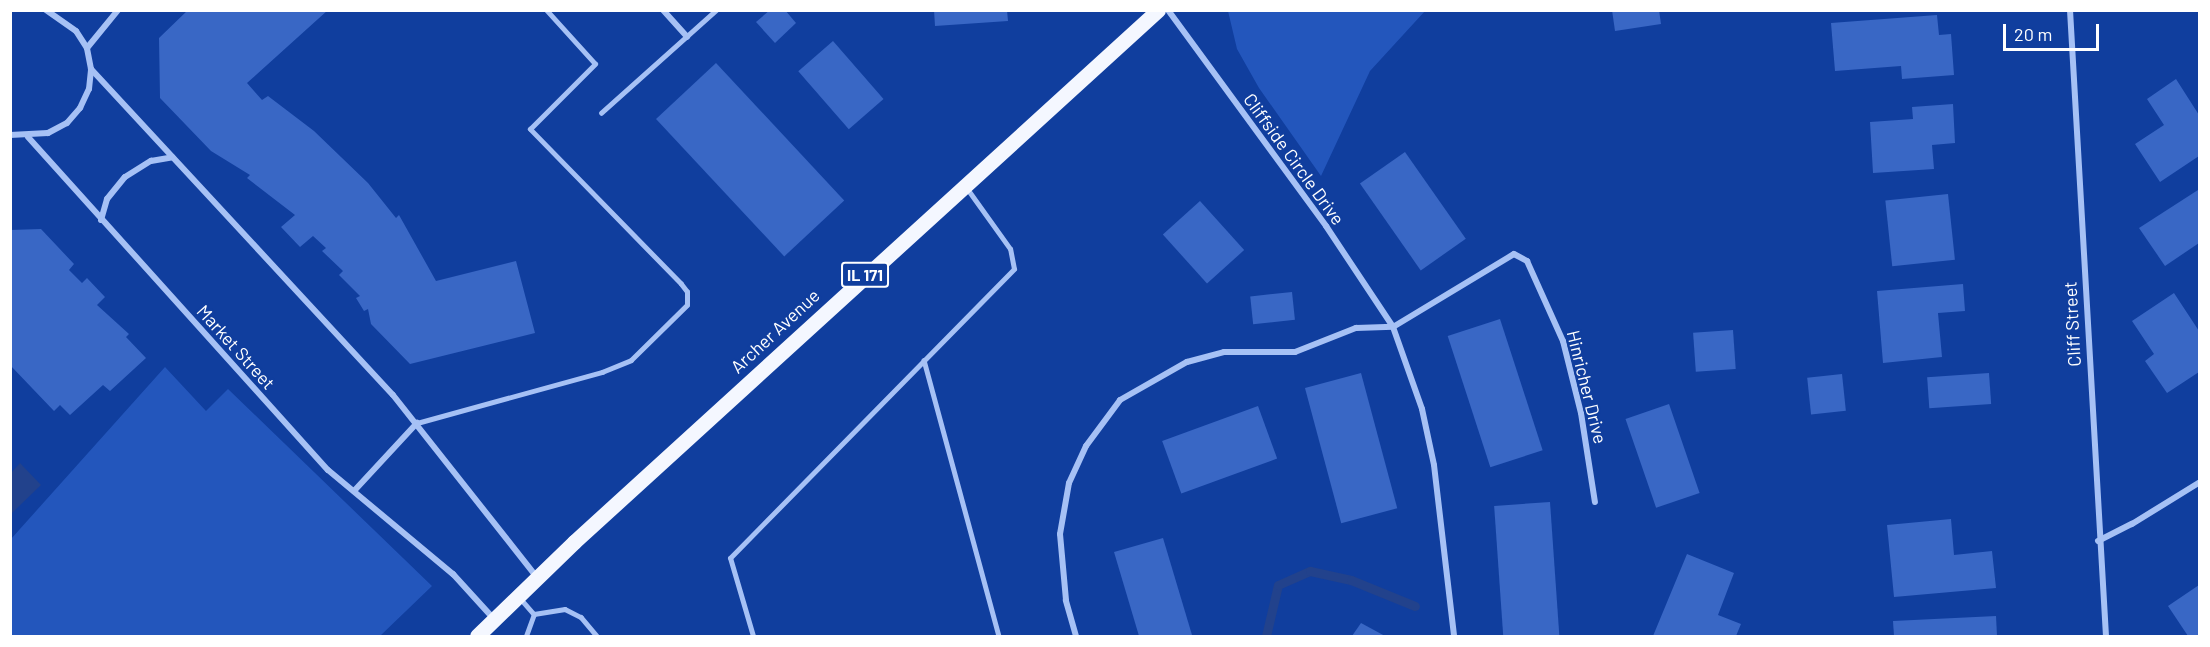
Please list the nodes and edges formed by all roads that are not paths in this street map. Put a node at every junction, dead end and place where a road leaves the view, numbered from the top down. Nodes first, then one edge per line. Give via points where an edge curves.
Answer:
1 (46, 10) edge
2 (118, 10) edge
3 (546, 10) edge
4 (663, 10) edge
5 (716, 10) edge
6 (1168, 10) edge
7 (2070, 10) edge
8 (1148, 14) edge
9 (687, 37) junction
10 (87, 48) junction
11 (91, 69) junction
12 (601, 113) dead end
13 (10, 135) edge
14 (28, 137) junction
15 (173, 158) junction
16 (963, 185) junction
17 (101, 220) junction
18 (1393, 327) junction
19 (924, 360) junction
20 (417, 423) junction
21 (2199, 482) edge
22 (354, 491) junction
23 (1595, 501) dead end
24 (2098, 541) junction
25 (536, 577) junction
26 (518, 595) junction
27 (534, 614) junction
28 (494, 619) junction
29 (477, 636) edge
30 (526, 636) edge
31 (597, 636) edge
32 (753, 636) edge
33 (999, 636) edge
34 (1076, 636) edge
35 (1454, 636) edge
36 (2106, 636) edge

1 - 10 street via 76,31
2 - 10 street
3 - 20 lane via 595,64 530,129 681,284 687,292 687,305 631,360 602,372
4 - 9 street
5 - 9 lane
6 - 18 street, Cliffside Circle Drive via 1326,226
7 - 24 street, Cliff Street
8 - 16 main road, Archer Avenue / IL 171
9 - 12 lane
10 - 11 street
11 - 14 street via 89,89 67,123
11 - 15 street
13 - 14 street
14 - 17 street, Market Street
15 - 17 street via 151,161 125,177 107,199
15 - 20 street
16 - 19 lane via 1010,249 1014,269
16 - 25 main road, Archer Avenue / IL 171
17 - 22 street, Market Street via 328,470
18 - 23 street, Hinricher Drive via 1514,254 1527,261 1563,341 1581,413
18 - 34 street via 1356,328 1295,352 1224,352 1187,362 1120,400 1086,446 1070,483 1060,534 1066,600
18 - 35 street, Cliffside Circle Drive via 1422,409 1434,465
19 - 32 lane via 730,558
19 - 33 lane
20 - 22 street
20 - 25 street
21 - 24 street
22 - 28 street, Market Street via 453,574
24 - 36 street, Cliff Street
25 - 26 main road, Archer Avenue / IL 171
26 - 27 lane
26 - 28 main road, Archer Avenue / IL 171
27 - 30 lane
27 - 31 lane via 565,609 582,617
28 - 29 main road, Archer Avenue / IL 171

